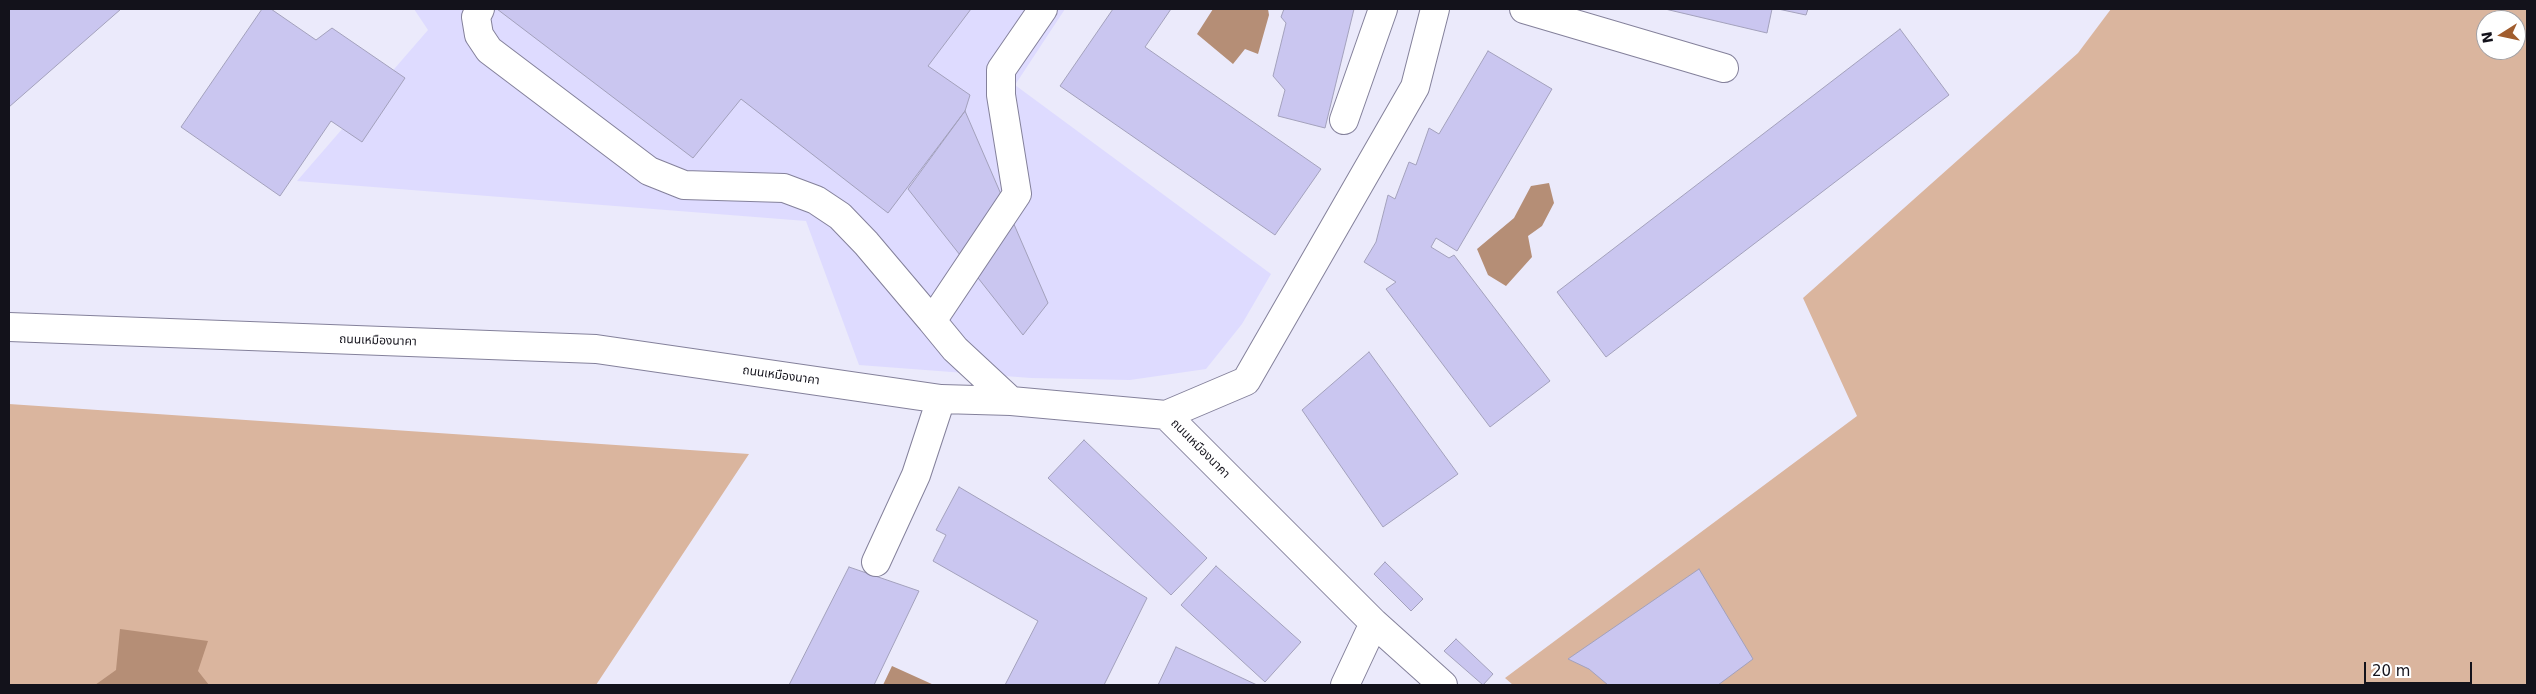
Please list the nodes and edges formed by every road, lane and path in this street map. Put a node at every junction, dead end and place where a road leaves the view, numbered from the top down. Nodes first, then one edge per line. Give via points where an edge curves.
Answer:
1 (480, 9) edge
2 (1044, 9) edge
3 (1384, 9) edge
4 (1435, 9) edge
5 (1524, 9) edge
6 (1724, 68) dead end
7 (1344, 120) dead end
8 (932, 321) junction
9 (9, 327) edge
10 (941, 399) junction
11 (1011, 401) junction
12 (1166, 415) junction
13 (876, 562) dead end
14 (1374, 623) junction
15 (1345, 685) edge
16 (1443, 685) edge

1 - 8 street via 476,17 479,35 489,50 649,171 684,185 784,188 816,200 840,216
2 - 8 street via 1001,70 1001,95 1017,194
3 - 7 street
4 - 12 street via 1415,87 1246,381
5 - 6 street
8 - 11 street via 955,349
9 - 10 street, ถนนเหมืองนาคา via 596,349
10 - 11 street, ถนนเหมืองนาคา
10 - 13 street via 916,475
11 - 12 street, ถนนเหมืองนาคา
12 - 14 street, ถนนเหมืองนาคา
14 - 15 street
14 - 16 street, ถนนเหมืองนาคา

